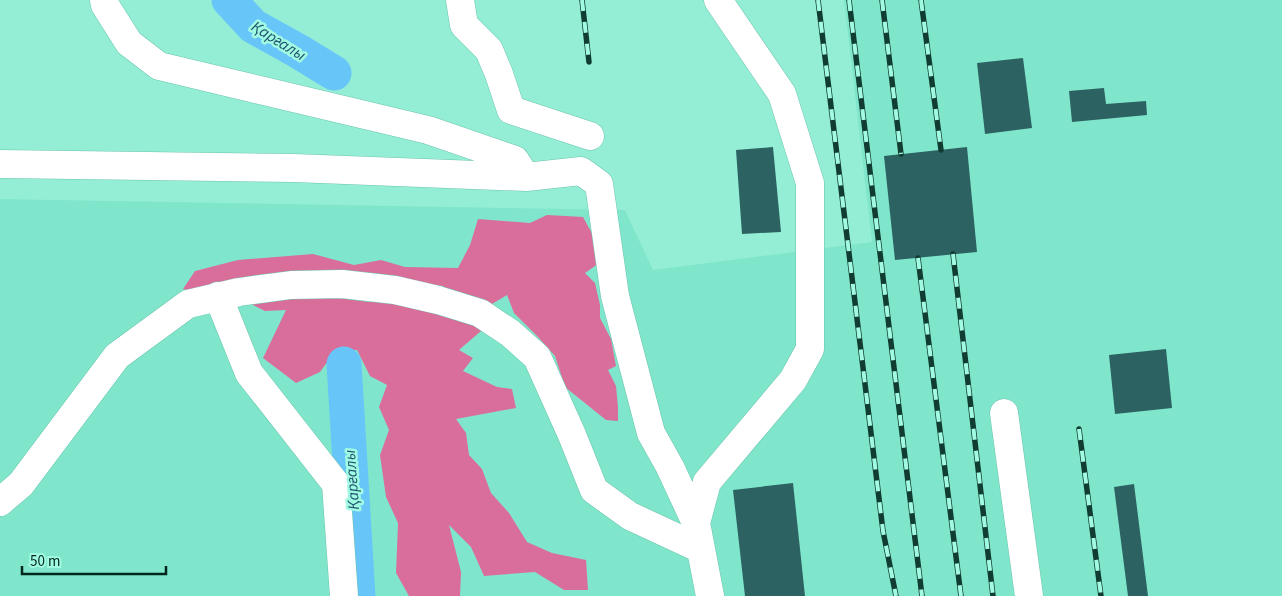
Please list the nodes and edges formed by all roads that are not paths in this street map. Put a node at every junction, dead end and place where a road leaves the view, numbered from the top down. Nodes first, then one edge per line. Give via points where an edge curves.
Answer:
1 (104, 0) edge
2 (460, 0) edge
3 (718, 0) edge
4 (590, 136) dead end
5 (0, 164) edge
6 (526, 177) junction
7 (218, 296) junction
8 (1004, 413) dead end
9 (0, 502) edge
10 (698, 536) junction
11 (344, 596) edge
12 (710, 596) edge
13 (1029, 596) edge

1 - 6 street via 129,43 159,66 428,130 515,160
2 - 4 street via 464,25 489,50 511,110
3 - 10 street via 782,94 810,183 810,349 792,380 707,482
5 - 6 street via 294,168
6 - 10 street via 581,171 599,184 615,296 651,433 670,467
7 - 9 street via 188,304 118,356 20,484
7 - 10 street via 292,285 342,284 395,290 480,312 537,357 594,490 630,516
7 - 11 street via 249,373 336,484
8 - 13 street
10 - 12 street

